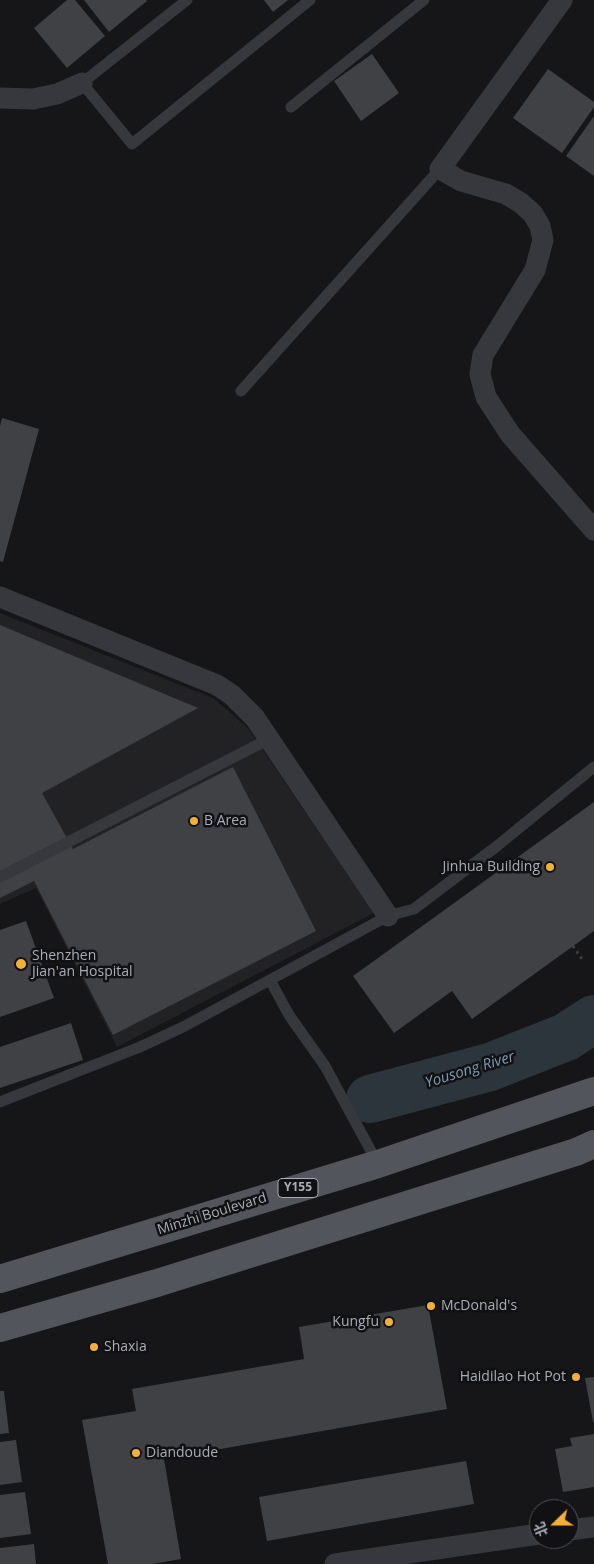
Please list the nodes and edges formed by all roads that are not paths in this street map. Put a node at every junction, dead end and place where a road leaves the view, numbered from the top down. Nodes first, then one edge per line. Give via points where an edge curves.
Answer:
1 (187, 0) edge
2 (310, 0) edge
3 (424, 0) edge
4 (562, 0) edge
5 (82, 83) junction
6 (0, 98) edge
7 (291, 106) dead end
8 (440, 169) junction
9 (240, 391) dead end
10 (594, 530) edge
11 (0, 597) edge
12 (269, 738) junction
13 (594, 767) edge
14 (0, 877) edge
15 (388, 916) junction
16 (270, 980) junction
17 (594, 1091) edge
18 (0, 1102) edge
19 (594, 1144) edge
20 (378, 1164) junction
21 (0, 1279) edge
22 (0, 1328) edge
23 (594, 1526) edge
24 (579, 1528) edge
25 (529, 1535) edge
26 (335, 1564) edge

1 - 5 lane
2 - 5 lane via 132,144
3 - 7 lane
4 - 8 street
5 - 6 street via 57,94 33,99
8 - 9 lane
8 - 10 street via 462,181 506,194 533,214 540,226 542,240 534,270 483,356 480,374 486,397 510,434
11 - 12 street via 217,685 245,707
12 - 14 lane
12 - 15 street
13 - 15 lane via 414,909
15 - 16 lane
16 - 18 lane via 108,1062
16 - 20 lane via 289,1015 325,1066
17 - 20 main road, Minzhi Boulevard / Y155
19 - 22 main road via 157,1283
20 - 21 main road, Minzhi Boulevard / Y155
23 - 24 street
25 - 26 street

